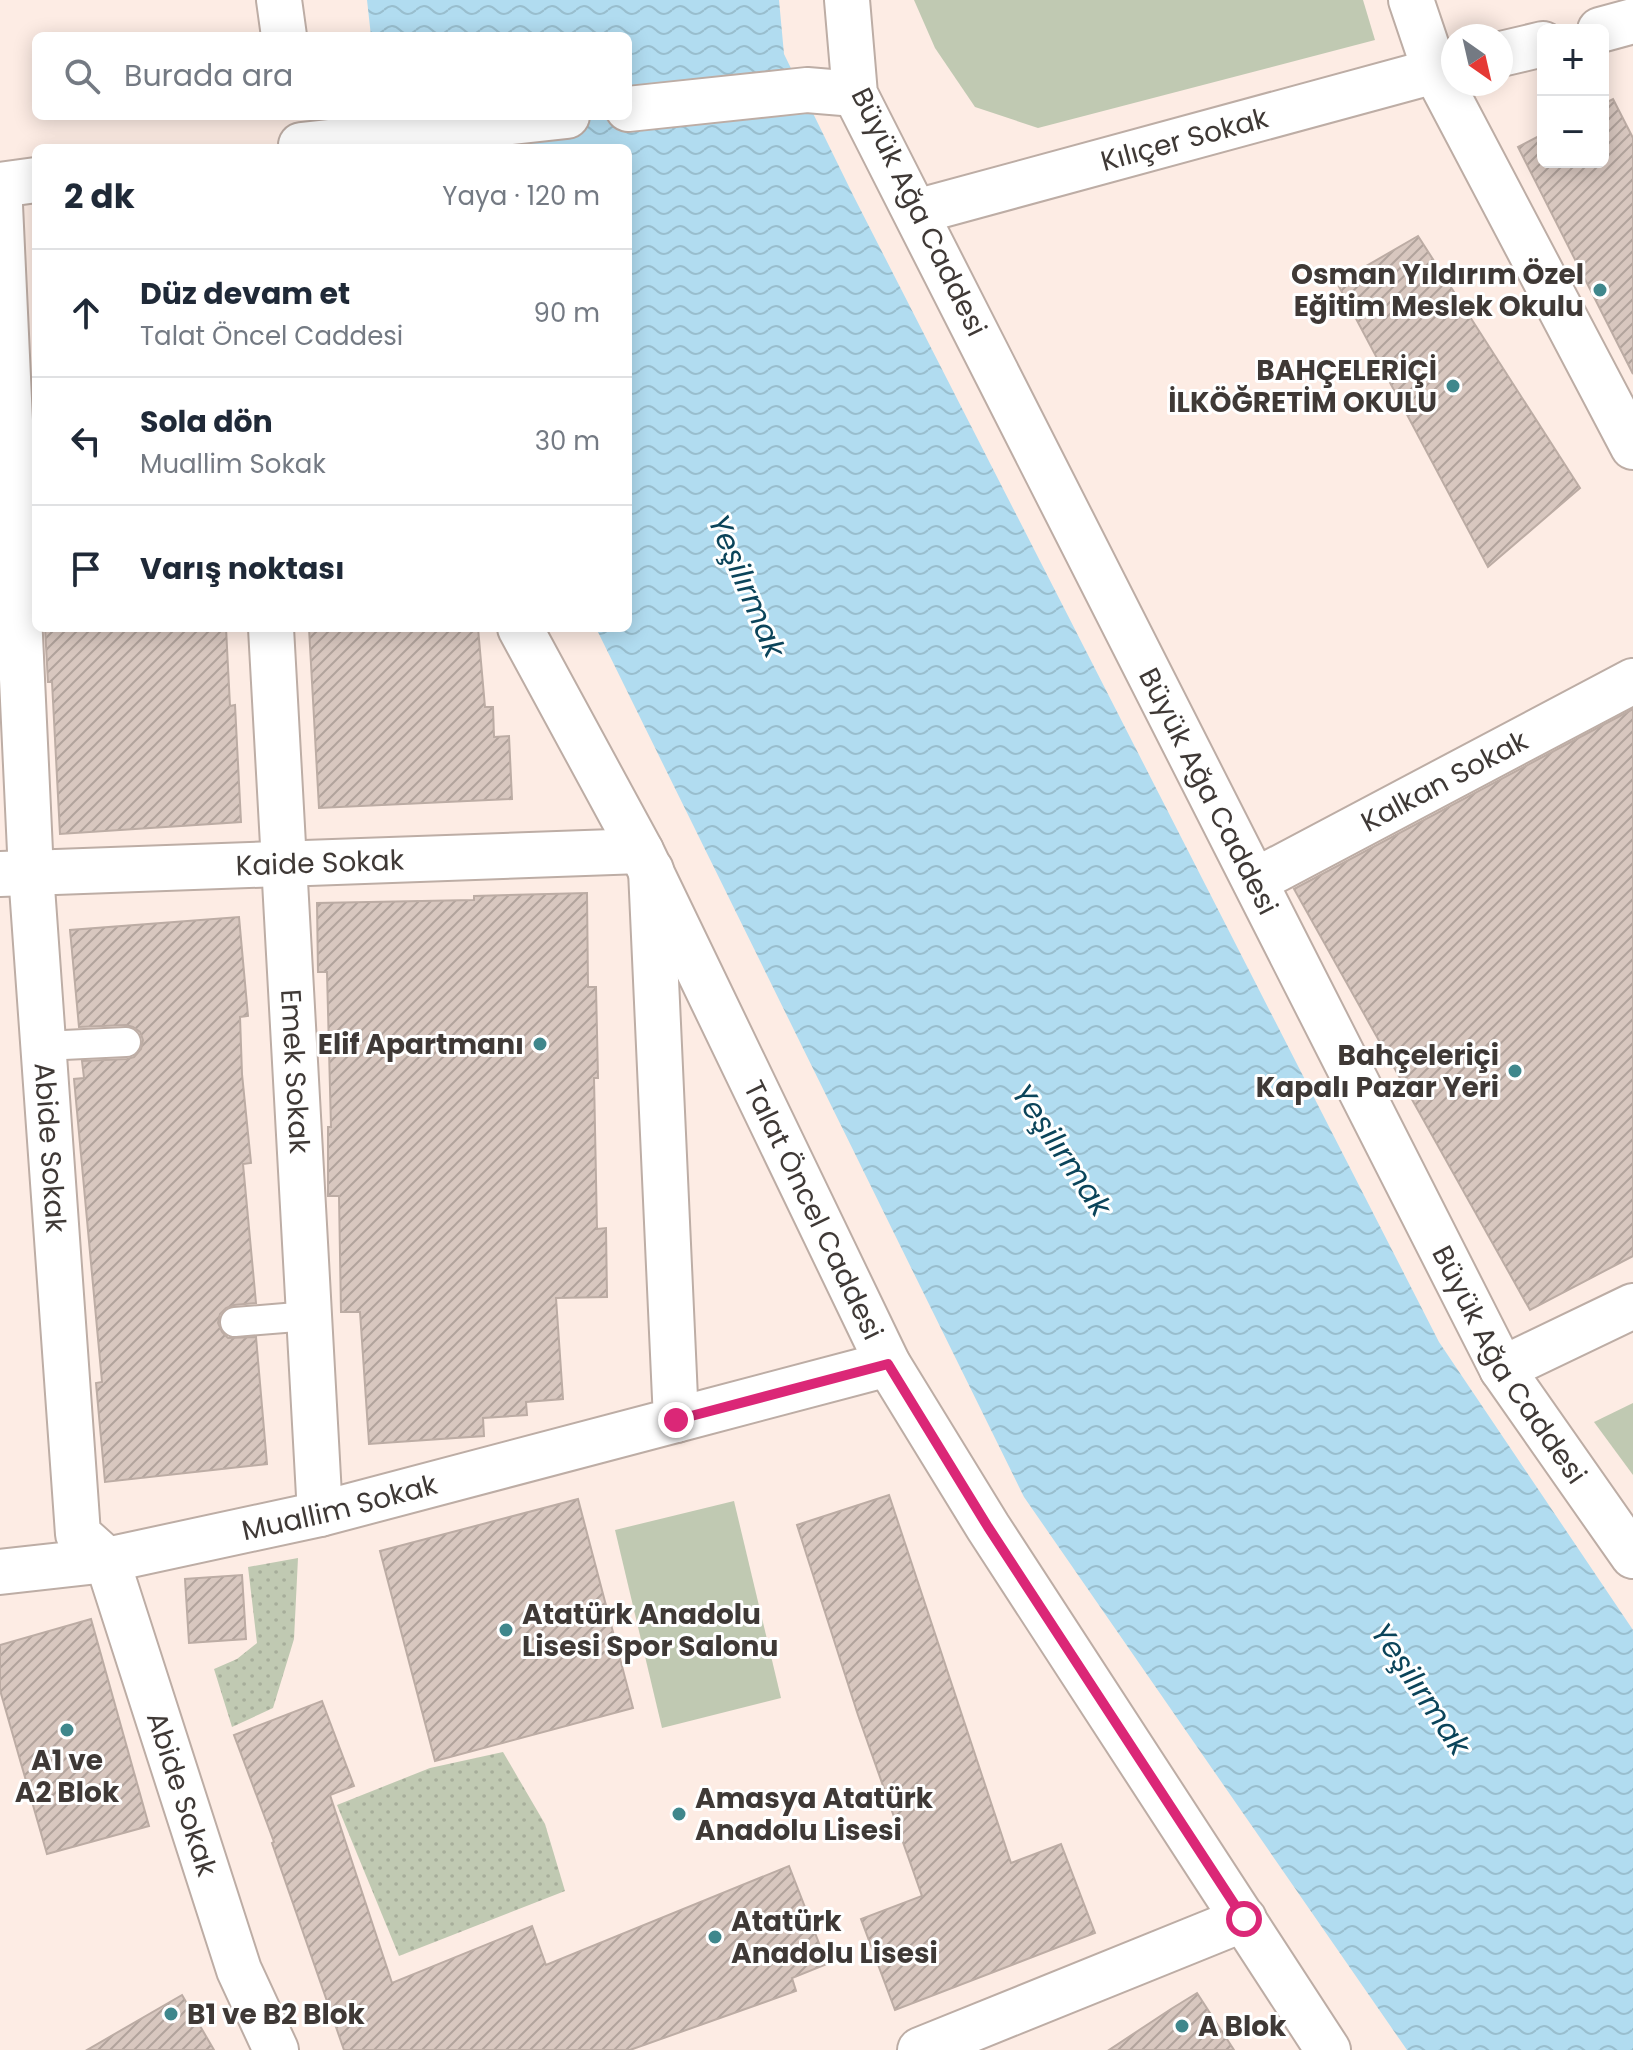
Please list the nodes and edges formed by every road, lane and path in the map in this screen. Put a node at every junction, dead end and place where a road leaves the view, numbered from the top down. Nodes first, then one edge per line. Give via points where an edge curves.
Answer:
1 (279, 0) edge
2 (847, 0) edge
3 (1411, 0) edge
4 (1633, 21) edge
5 (1609, 28) edge
6 (283, 32) edge
7 (1537, 45) edge
8 (1513, 51) edge
9 (1441, 62) edge
10 (1441, 69) edge
11 (855, 94) junction
12 (1458, 96) edge
13 (632, 109) edge
14 (531, 120) edge
15 (295, 139) edge
16 (32, 181) edge
17 (0, 185) edge
18 (0, 205) edge
19 (916, 212) junction
20 (1633, 447) edge
21 (271, 632) edge
22 (522, 632) edge
23 (1633, 681) edge
24 (646, 861) junction
25 (284, 864) junction
26 (16, 873) edge
27 (1255, 881) junction
28 (126, 1042) dead end
29 (43, 1046) junction
30 (1633, 1306) edge
31 (309, 1316) junction
32 (235, 1322) dead end
33 (888, 1364) junction
34 (1502, 1369) junction
35 (676, 1420) junction
36 (320, 1514) junction
37 (1633, 1556) edge
38 (107, 1560) junction
39 (0, 1572) edge
40 (1244, 1919) junction
41 (276, 2050) edge
42 (920, 2050) edge
43 (1328, 2050) edge

1 - 6 street
2 - 11 street, Büyük Ağa Caddesi
3 - 9 street
4 - 5 street
7 - 8 street
10 - 19 street, Kılıçer Sokak
11 - 13 street via 807,90
11 - 19 street, Büyük Ağa Caddesi
12 - 20 street
14 - 15 street via 359,139
16 - 17 street
18 - 26 street, Abide Sokak
19 - 27 street, Büyük Ağa Caddesi
21 - 25 street, Emek Sokak
22 - 24 street, Talat Öncel Caddesi
23 - 27 street, Kalkan Sokak
24 - 25 street, Kaide Sokak
24 - 33 street, Talat Öncel Caddesi
24 - 35 street
25 - 26 street, Kaide Sokak
25 - 31 street, Emek Sokak
26 - 29 street, Abide Sokak
27 - 34 street, Büyük Ağa Caddesi
28 - 29 lane
29 - 38 street, Abide Sokak via 78,1534
30 - 34 street
31 - 32 lane
31 - 36 street, Emek Sokak
33 - 35 street, Muallim Sokak
33 - 40 street, Talat Öncel Caddesi
34 - 37 street, Büyük Ağa Caddesi
35 - 36 street, Muallim Sokak
36 - 38 street, Muallim Sokak
38 - 39 street, Muallim Sokak
38 - 41 street, Abide Sokak via 239,1970
40 - 42 street
40 - 43 street, Talat Öncel Caddesi

